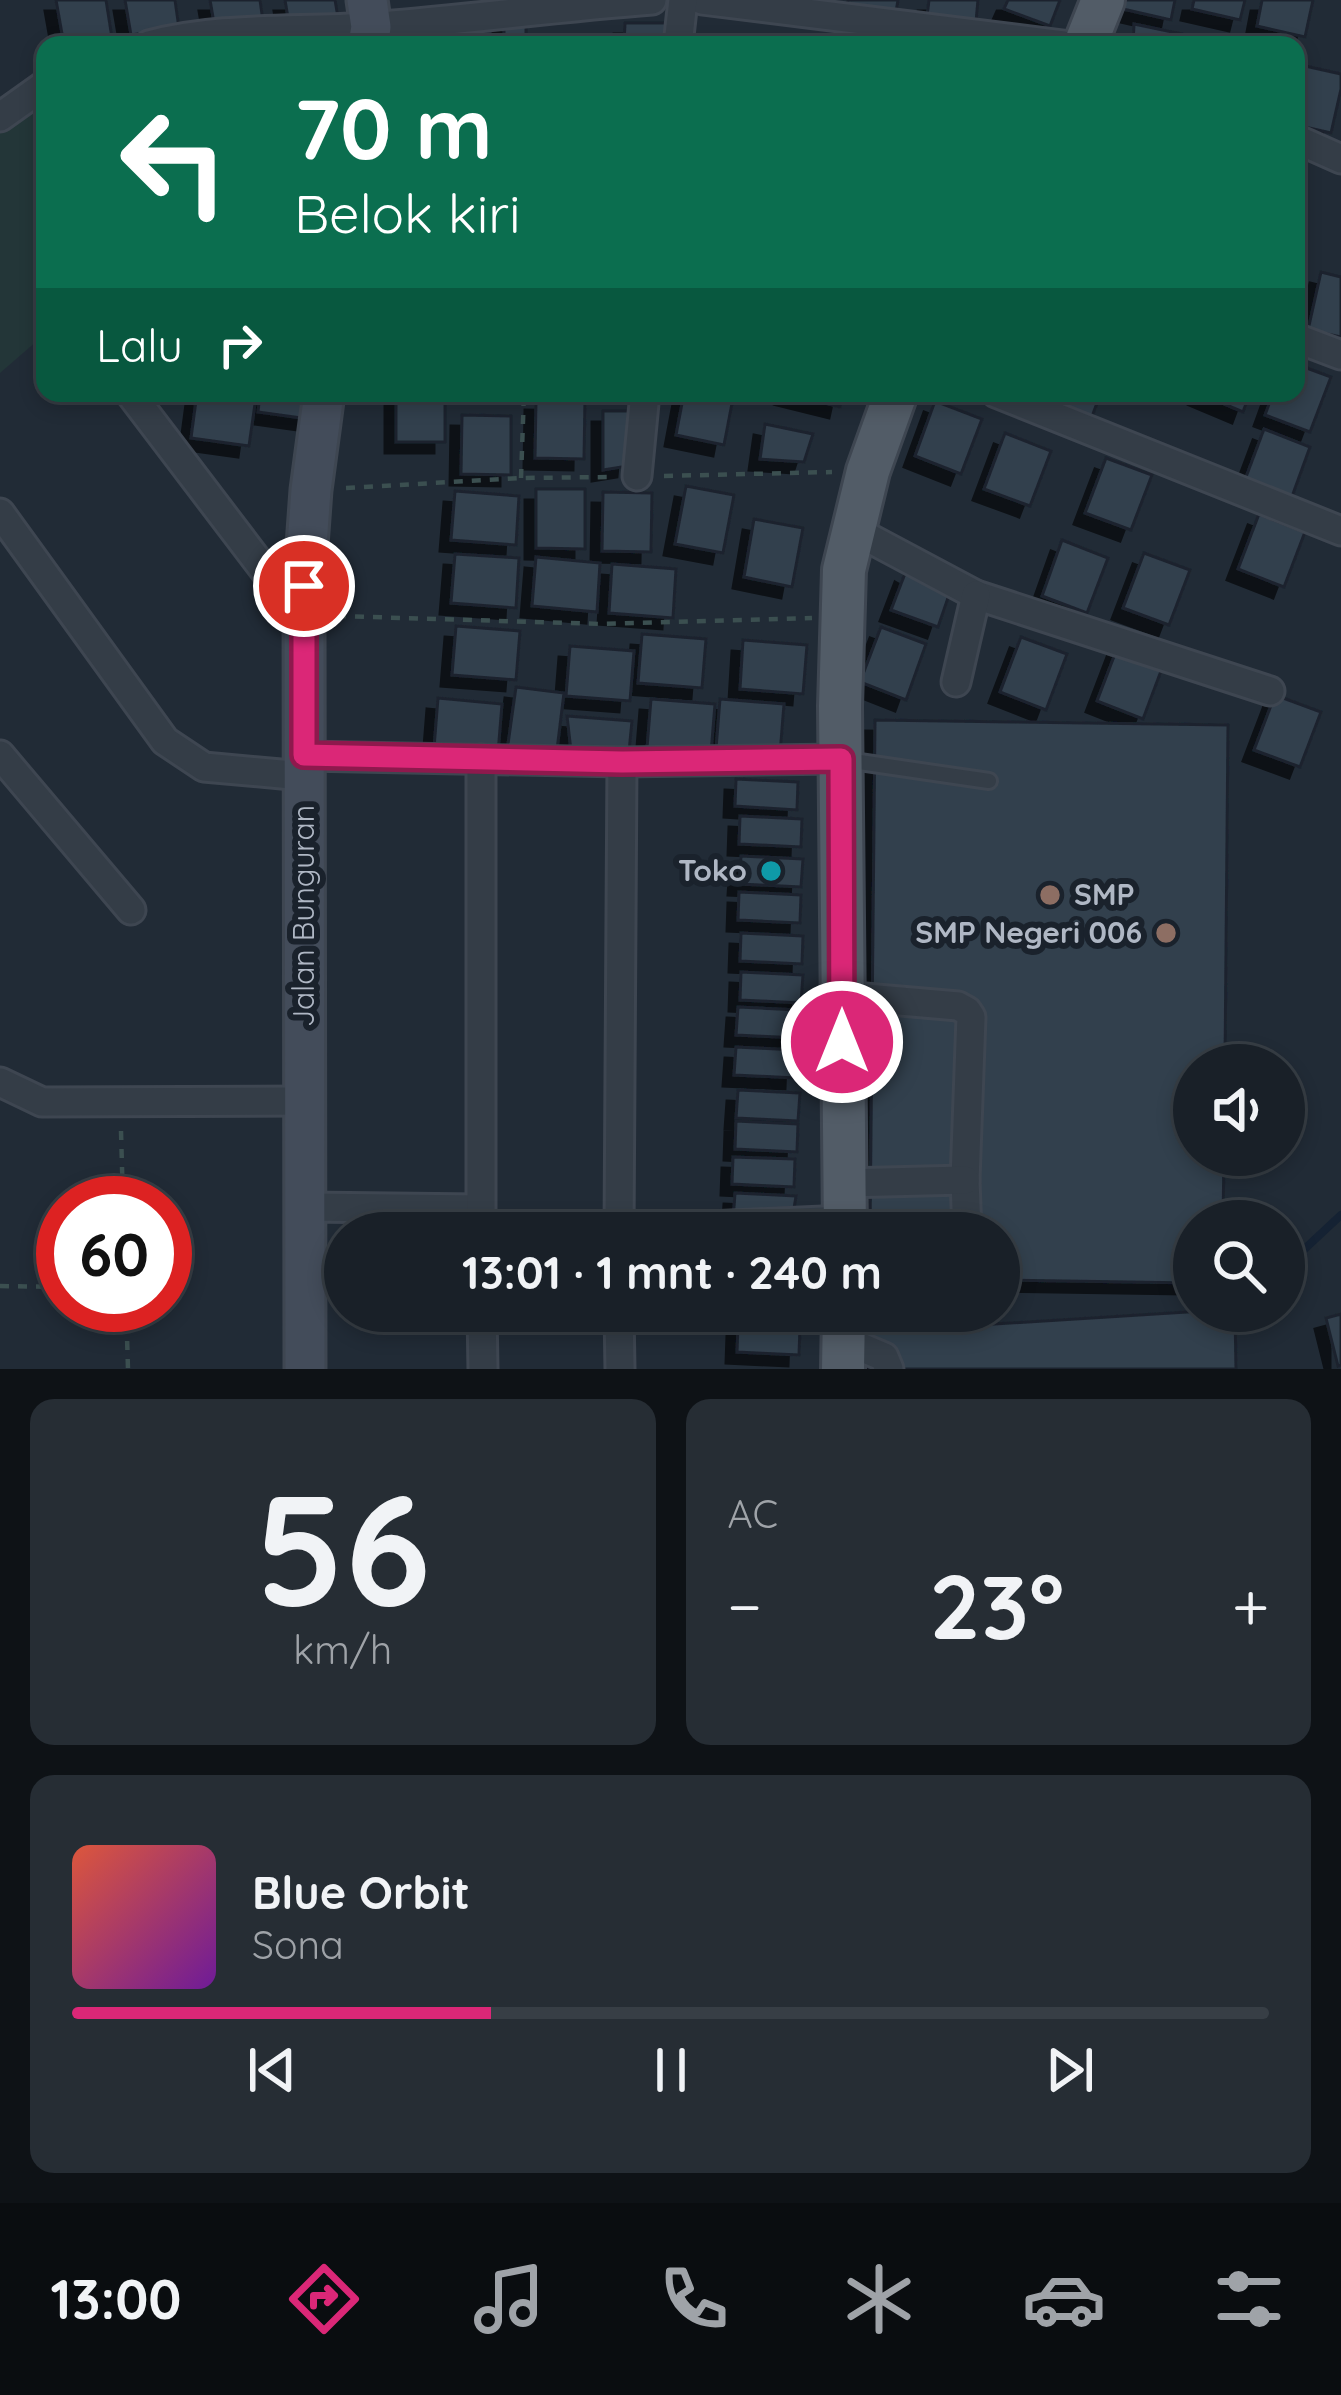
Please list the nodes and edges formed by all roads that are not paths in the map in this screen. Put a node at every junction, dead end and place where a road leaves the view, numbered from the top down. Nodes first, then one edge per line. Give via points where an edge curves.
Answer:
1 (652, 0) edge
2 (683, 0) edge
3 (702, 0) edge
4 (1103, 0) edge
5 (369, 24) edge
6 (236, 36) edge
7 (679, 36) edge
8 (991, 36) edge
9 (1089, 36) edge
10 (36, 91) edge
11 (0, 117) edge
12 (1305, 143) edge
13 (1341, 159) edge
14 (1305, 341) edge
15 (1341, 355) edge
16 (137, 402) edge
17 (155, 402) edge
18 (323, 402) edge
19 (643, 402) edge
20 (893, 402) edge
21 (1018, 402) edge
22 (154, 424) junction
23 (637, 476) road end
24 (0, 513) edge
25 (854, 530) junction
26 (1341, 531) edge
27 (976, 595) junction
28 (304, 618) junction
29 (956, 682) dead end
30 (1270, 691) dead end
31 (0, 755) edge
32 (481, 759) junction
33 (841, 759) junction
34 (622, 762) junction
35 (304, 766) junction
36 (989, 781) dead end
37 (131, 910) dead end
38 (842, 996) junction
39 (0, 1082) edge
40 (304, 1100) junction
41 (965, 1180) junction
42 (305, 1207) junction
43 (368, 1212) edge
44 (480, 1212) edge
45 (620, 1212) edge
46 (845, 1212) edge
47 (966, 1212) edge
48 (482, 1332) edge
49 (619, 1332) edge
50 (844, 1340) edge
51 (305, 1369) edge
52 (483, 1369) edge
53 (620, 1369) edge
54 (890, 1369) edge

1 - 5 street
2 - 7 street
3 - 8 street
4 - 9 main road
5 - 6 street
10 - 11 street
12 - 13 street
14 - 15 street
16 - 22 street
17 - 22 street
18 - 28 street, Jalan Bunguran
19 - 23 street
20 - 25 main road
21 - 26 street
22 - 28 street
24 - 35 street via 165,741 204,767
25 - 27 street
25 - 33 main road via 841,617
27 - 29 street
27 - 30 street
28 - 35 street, Jalan Bunguran
31 - 37 street
32 - 34 street
32 - 35 street
32 - 44 street
33 - 34 street
33 - 36 lane
33 - 38 main road
34 - 45 street
35 - 40 street, Jalan Bunguran
38 - 41 street via 967,1010
38 - 46 main road
39 - 40 street via 42,1102
40 - 42 street, Jalan Bunguran
41 - 46 street
41 - 47 street
42 - 43 street
42 - 51 street, Jalan Bunguran
48 - 52 street
49 - 53 street
50 - 54 street via 884,1357

